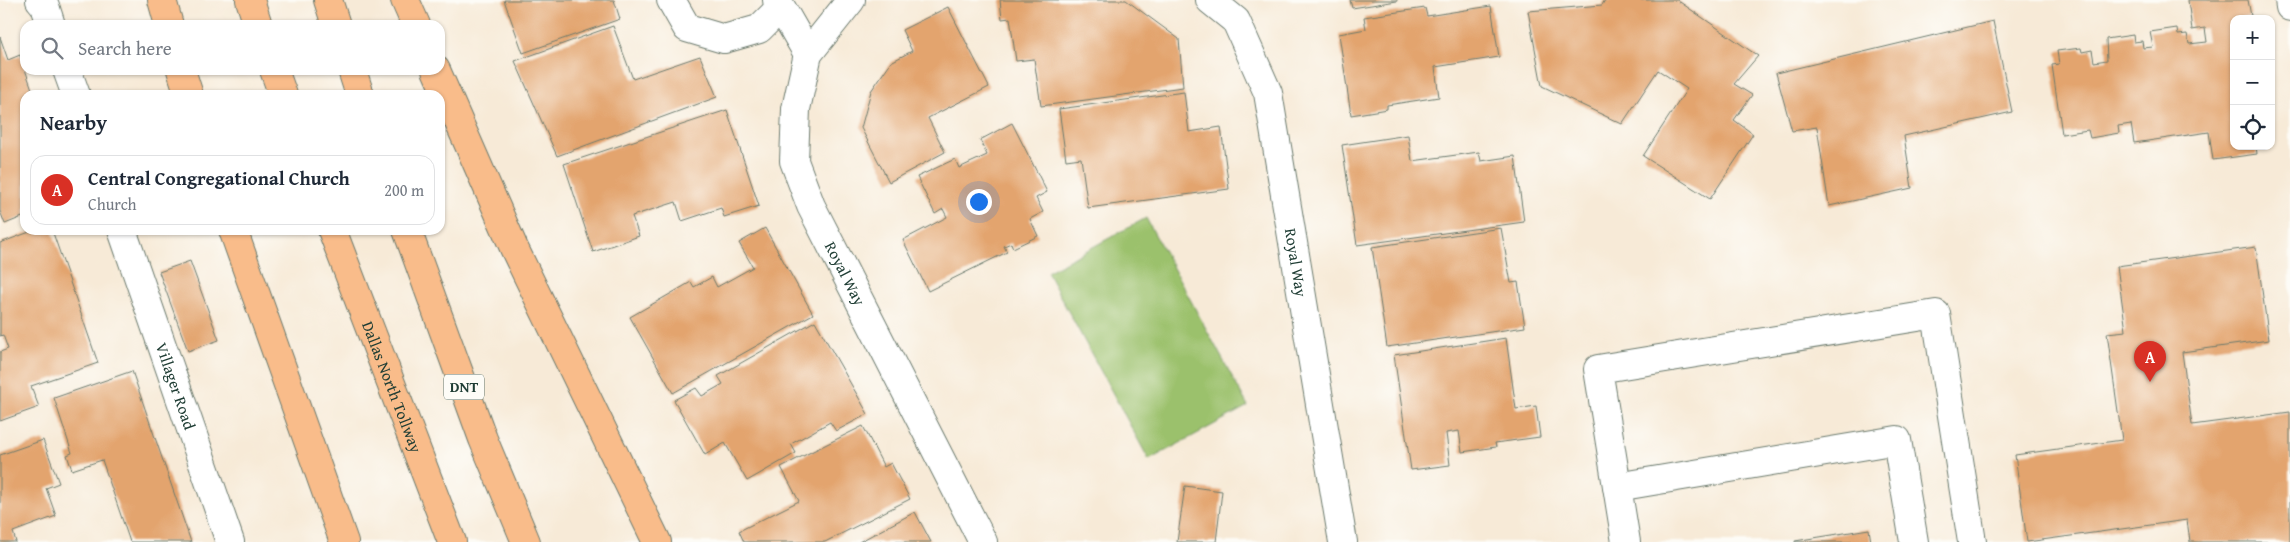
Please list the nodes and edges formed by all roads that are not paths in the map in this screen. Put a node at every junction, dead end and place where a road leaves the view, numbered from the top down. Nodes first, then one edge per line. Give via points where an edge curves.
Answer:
1 (40, 0) edge
2 (162, 0) edge
3 (250, 0) edge
4 (328, 0) edge
5 (405, 0) edge
6 (671, 0) edge
7 (851, 0) edge
8 (1210, 0) edge
9 (2289, 0) edge
10 (778, 4) edge
11 (2290, 7) edge
12 (49, 20) edge
13 (168, 20) edge
14 (256, 20) edge
15 (334, 20) edge
16 (414, 20) edge
17 (808, 54) junction
18 (69, 75) edge
19 (183, 75) edge
20 (276, 75) edge
21 (354, 75) edge
22 (438, 75) edge
23 (74, 90) edge
24 (187, 90) edge
25 (281, 90) edge
26 (358, 90) edge
27 (445, 90) edge
28 (445, 91) edge
29 (124, 235) edge
30 (235, 235) edge
31 (334, 235) edge
32 (409, 235) edge
33 (1617, 487) junction
34 (230, 542) edge
35 (344, 542) edge
36 (452, 542) edge
37 (526, 542) edge
38 (657, 542) edge
39 (983, 542) edge
40 (1343, 542) edge
41 (1626, 542) edge
42 (1914, 542) edge
43 (1972, 542) edge

1 - 12 street
2 - 13 highway
3 - 14 highway
4 - 15 highway
5 - 16 highway
6 - 10 street via 687,28 724,39 759,29
7 - 17 street, Royal Way
8 - 40 street, Royal Way via 1236,21 1268,93
9 - 11 street
10 - 17 street
17 - 39 street, Royal Way via 796,109 794,161 810,206
18 - 23 street
19 - 24 highway
20 - 25 highway
21 - 26 highway
22 - 27 highway
28 - 38 highway via 514,248
29 - 34 street, Villager Road
30 - 35 highway
31 - 36 highway, Dallas North Tollway
32 - 37 highway, DNT via 483,439
33 - 41 street
33 - 42 street via 1897,440
33 - 43 street via 1598,369 1936,314

